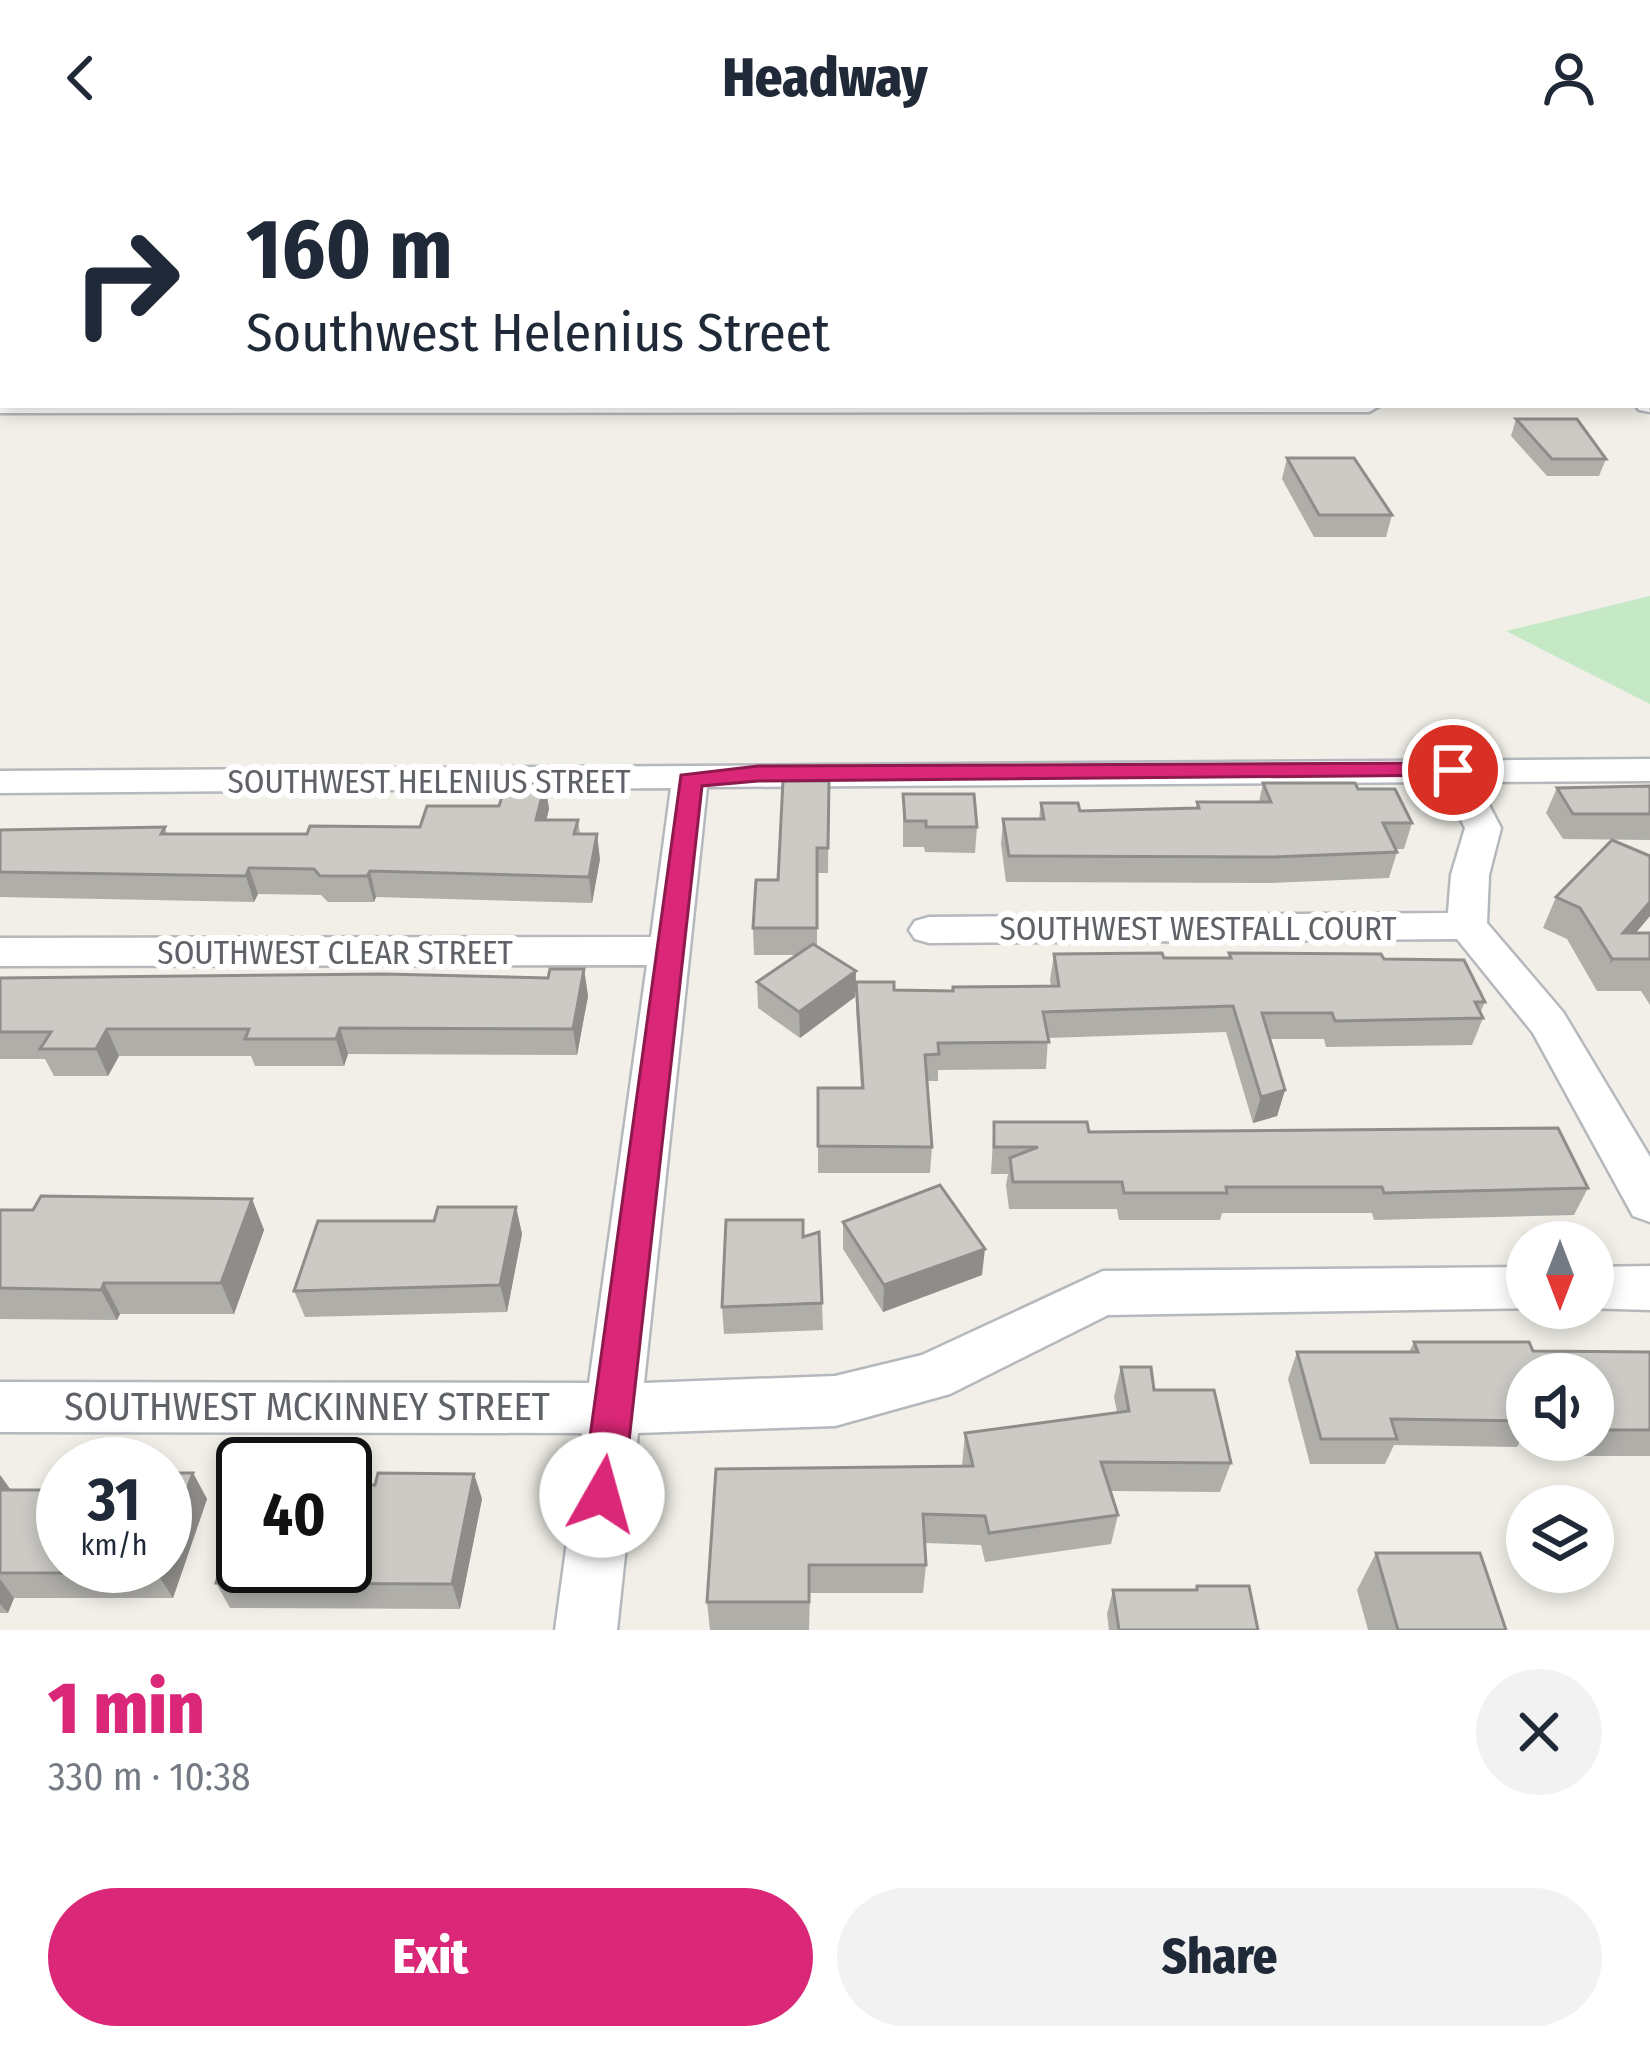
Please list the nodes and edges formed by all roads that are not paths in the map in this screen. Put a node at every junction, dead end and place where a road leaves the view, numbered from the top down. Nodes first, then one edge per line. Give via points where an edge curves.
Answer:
1 (1453, 770) junction
2 (1650, 770) edge
3 (690, 780) junction
4 (0, 782) edge
5 (1467, 926) junction
6 (929, 930) dead end
7 (670, 951) junction
8 (0, 952) edge
9 (1650, 1202) edge
10 (1650, 1288) edge
11 (1506, 1289) edge
12 (1614, 1289) edge
13 (613, 1405) junction
14 (0, 1407) edge
15 (586, 1630) edge

1 - 2 street, SOUTHWEST HELENIUS STREET
1 - 3 street, SOUTHWEST HELENIUS STREET
1 - 5 street via 1483,828
3 - 4 street, SOUTHWEST HELENIUS STREET
3 - 7 street
5 - 6 street, SOUTHWEST WESTFALL COURT
5 - 9 street via 1556,1029
7 - 8 street, SOUTHWEST CLEAR STREET
7 - 13 street
10 - 12 street
11 - 13 street, SOUTHWEST MCKINNEY STREET via 1102,1293 931,1377 836,1401
13 - 14 street, SOUTHWEST MCKINNEY STREET
13 - 15 street

